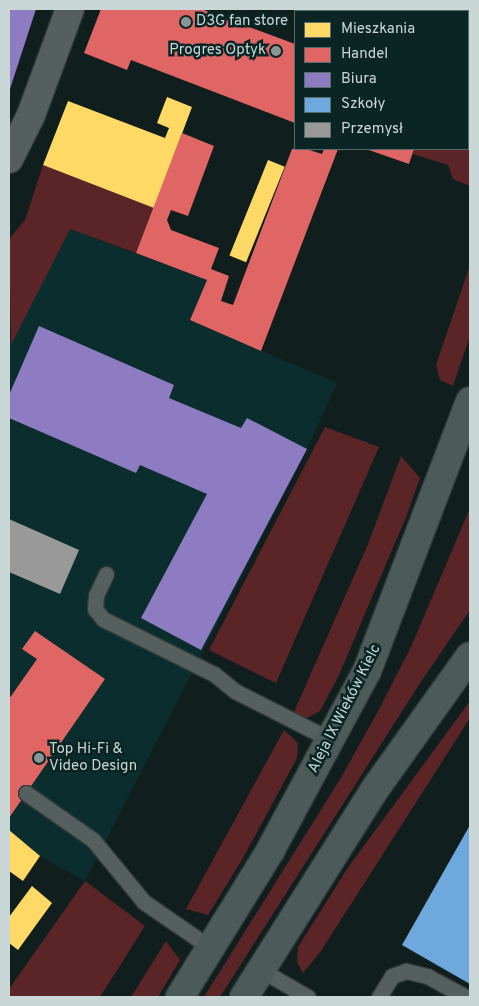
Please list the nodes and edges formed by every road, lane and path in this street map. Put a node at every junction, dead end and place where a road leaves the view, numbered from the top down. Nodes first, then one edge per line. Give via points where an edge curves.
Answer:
1 (70, 9) edge
2 (9, 159) edge
3 (470, 401) edge
4 (106, 574) dead end
5 (470, 656) edge
6 (331, 740) junction
7 (26, 793) dead end
8 (211, 948) junction
9 (261, 970) junction
10 (180, 997) edge
11 (244, 997) edge
12 (308, 997) edge
13 (379, 997) edge
14 (466, 997) edge

1 - 2 street via 31,115
3 - 6 main road, Aleja IX Wieków Kielc via 367,671
4 - 6 lane via 96,595 95,609 103,619 214,674 235,691
5 - 9 main road via 375,789
6 - 8 main road, Aleja IX Wieków Kielc via 270,851
7 - 8 lane via 93,840 144,902
8 - 10 main road, Aleja IX Wieków Kielc
9 - 11 main road
9 - 12 lane
13 - 14 lane via 392,976 406,971 427,976

